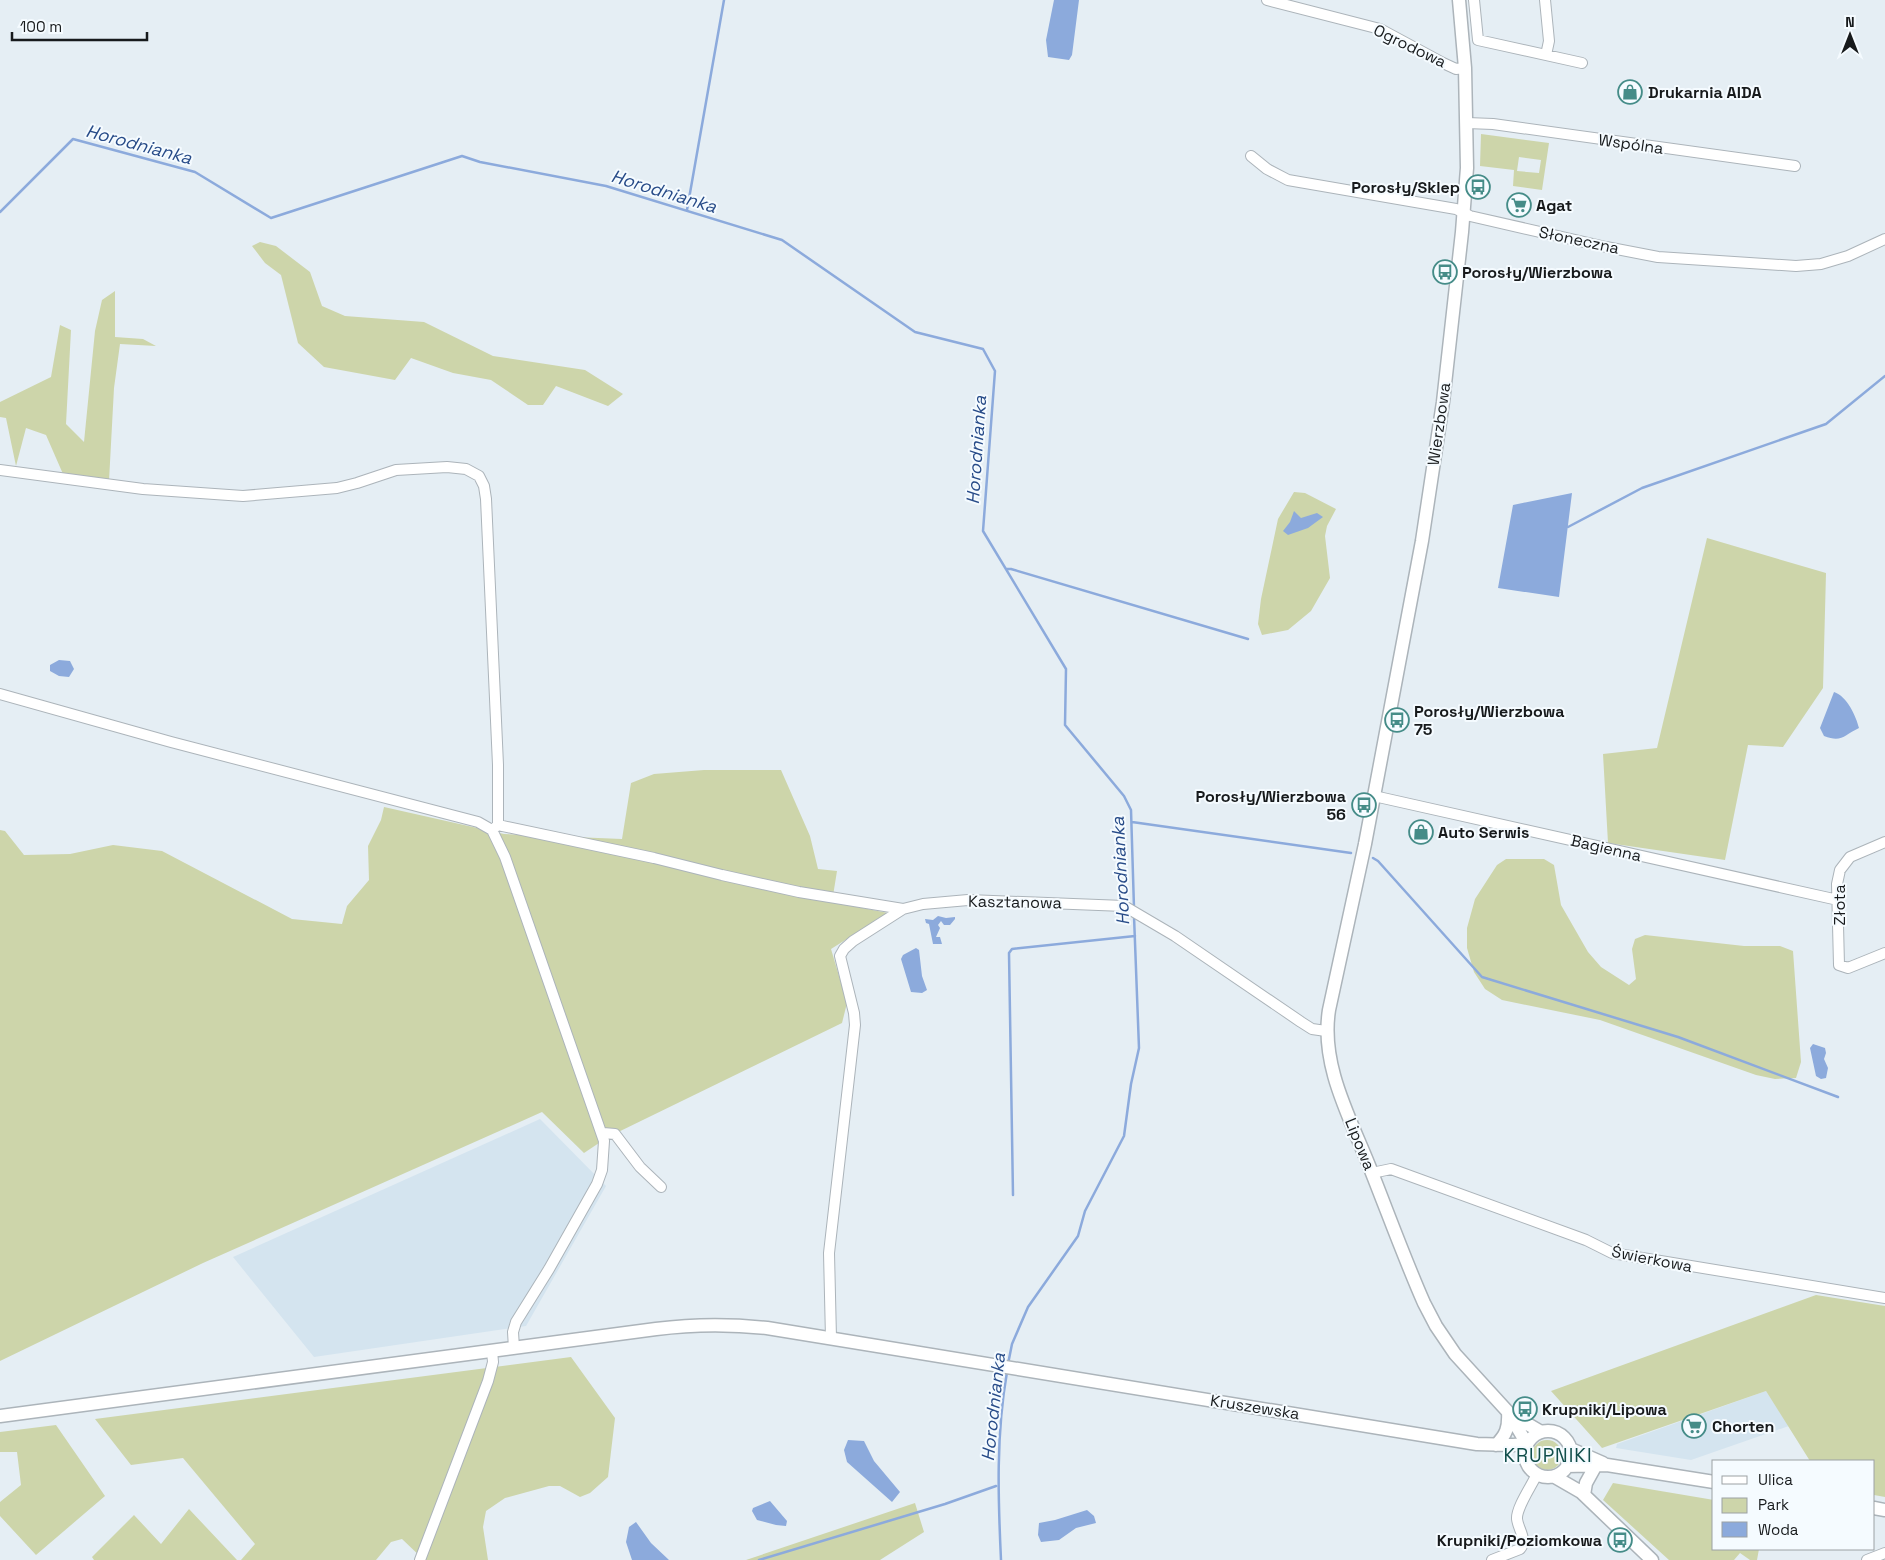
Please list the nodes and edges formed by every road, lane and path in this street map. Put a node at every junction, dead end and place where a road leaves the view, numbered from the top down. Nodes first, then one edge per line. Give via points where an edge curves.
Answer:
1 (1267, 0) edge
2 (1459, 0) edge
3 (1474, 0) edge
4 (1545, 0) edge
5 (1478, 40) junction
6 (1463, 42) junction
7 (1546, 55) junction
8 (1582, 64) dead end
9 (1465, 68) junction
10 (1467, 124) junction
11 (1252, 156) dead end
12 (1795, 166) dead end
13 (1464, 213) junction
14 (1885, 239) edge
15 (0, 470) edge
16 (0, 694) edge
17 (1374, 796) junction
18 (495, 827) junction
19 (1885, 842) edge
20 (1365, 844) joint
21 (1838, 900) junction
22 (903, 909) junction
23 (1885, 953) edge
24 (1326, 1031) junction
25 (603, 1134) junction
26 (1372, 1173) junction
27 (661, 1187) dead end
28 (1885, 1298) edge
29 (831, 1338) junction
30 (514, 1348) junction
31 (492, 1351) junction
32 (1508, 1412) junction
33 (0, 1416) edge
34 (1541, 1432) junction
35 (1528, 1444) junction
36 (1492, 1446) junction
37 (1571, 1449) junction
38 (1526, 1460) junction
39 (1601, 1465) junction
40 (1567, 1466) junction
41 (1537, 1474) junction
42 (1555, 1476) junction
43 (1712, 1482) edge
44 (1582, 1494) junction
45 (1885, 1553) edge
46 (420, 1560) edge
47 (1492, 1560) edge
48 (1652, 1560) edge
49 (1867, 1560) edge

1 - 9 street, Ogrodowa via 1380,29 1456,69
2 - 6 street, Wierzbowa
3 - 5 street
4 - 7 street via 1549,41
5 - 6 street
5 - 7 street
6 - 9 street, Wierzbowa
7 - 8 street
9 - 10 street, Wierzbowa
10 - 12 street, Wspólna via 1493,124
10 - 13 street, Wierzbowa
11 - 13 street, Słoneczna via 1288,180
13 - 14 street, Słoneczna via 1658,256 1787,266 1821,264
13 - 17 street, Wierzbowa via 1442,411 1422,541
15 - 18 street via 143,489 227,496 337,488 408,468 466,468 479,476 486,499 498,765
16 - 18 street
17 - 20 street, Wierzbowa
17 - 21 street, Bagienna
18 - 22 street via 654,858 799,892
18 - 25 street
19 - 21 street, Złota via 1860,852 1844,864 1840,870
20 - 24 street, Lipowa
21 - 23 street, Złota via 1840,965 1848,968
22 - 24 street, Kasztanowa via 968,900 1128,907 1312,1029
22 - 29 street via 853,941 840,956 855,1025 829,1253
24 - 26 street, Lipowa via 1338,1086
25 - 27 street via 615,1134 640,1167
25 - 30 street via 604,1157 597,1184 516,1322
26 - 28 street, Świerkowa via 1391,1169 1578,1237 1612,1253
26 - 32 street, Lipowa via 1414,1283 1436,1326 1455,1354
29 - 30 street, Kruszewska via 736,1325 687,1325
29 - 36 street, Kruszewska
30 - 31 street, Kruszewska
31 - 33 street, Kruszewska
31 - 46 street via 488,1380
32 - 34 street, Lipowa
32 - 35 street, Lipowa
32 - 36 street via 1507,1432
34 - 35 street
34 - 37 street via 1550,1431 1562,1436
35 - 36 street, Kruszewska
35 - 38 street
36 - 38 street, Kruszewska
37 - 39 street
37 - 40 street
38 - 41 street
39 - 40 street
39 - 43 street
39 - 44 street via 1589,1475
40 - 42 street
40 - 44 street
41 - 42 street
41 - 47 street via 1518,1511 1524,1538 1522,1546
42 - 44 street
44 - 48 street
45 - 49 street

